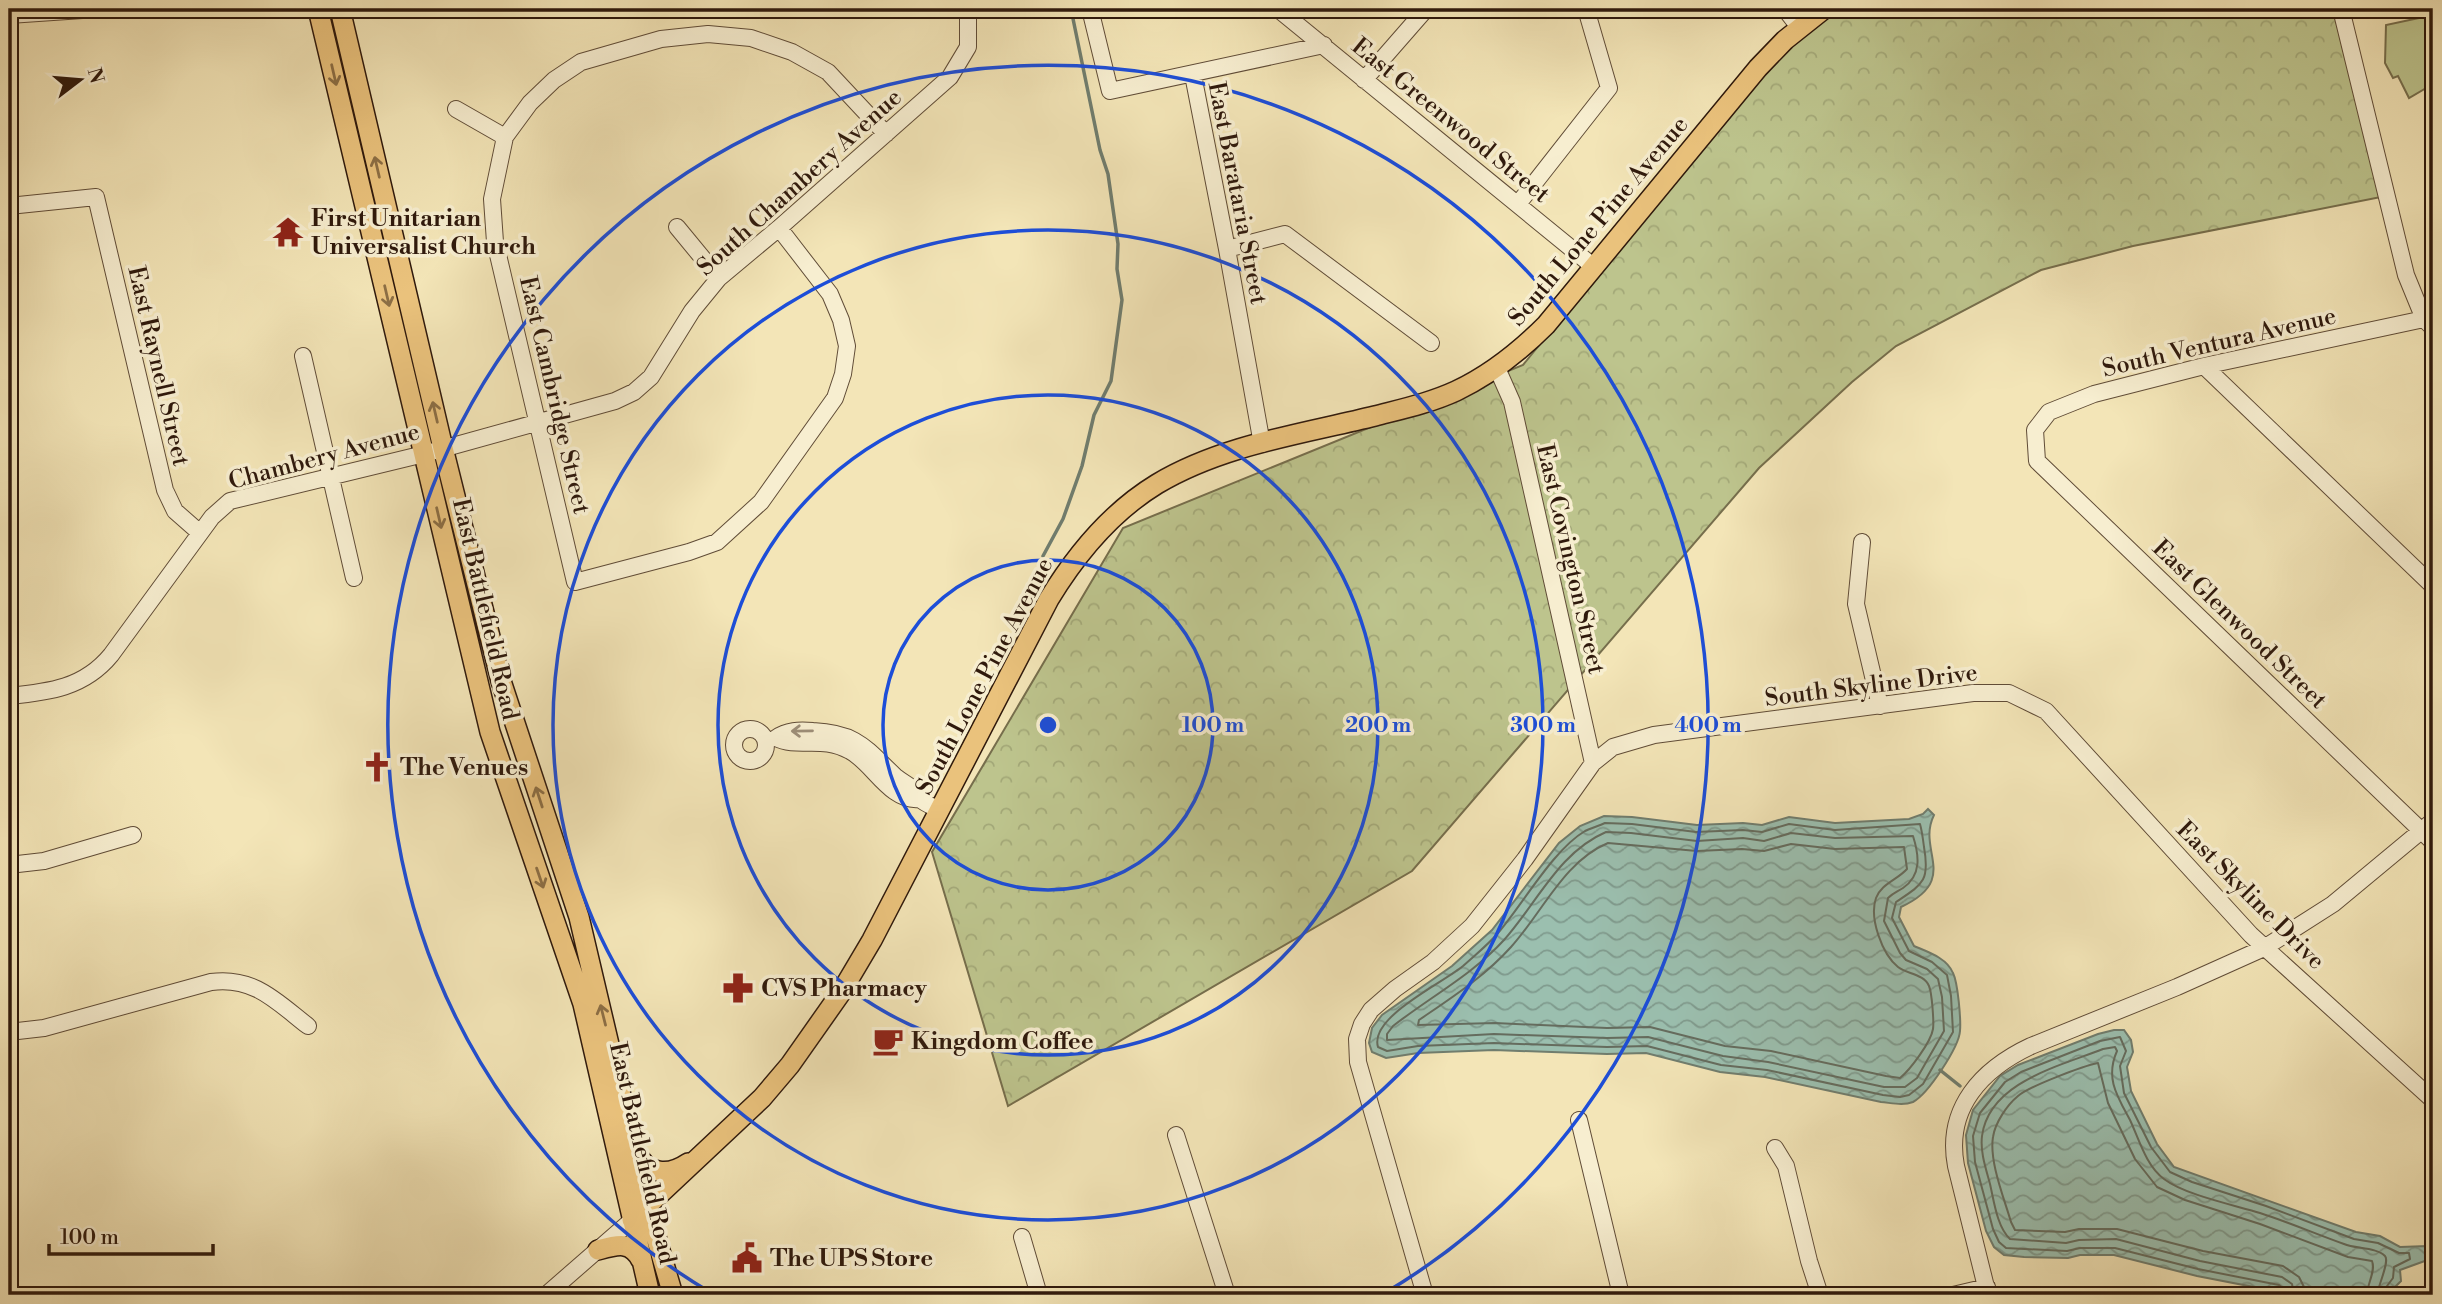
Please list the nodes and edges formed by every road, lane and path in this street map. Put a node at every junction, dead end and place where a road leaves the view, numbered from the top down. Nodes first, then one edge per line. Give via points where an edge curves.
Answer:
1 (97, 9) edge
2 (318, 9) edge
3 (340, 9) edge
4 (968, 9) edge
5 (1090, 9) edge
6 (1278, 9) edge
7 (1426, 9) edge
8 (1586, 9) edge
9 (1785, 9) edge
10 (1824, 9) edge
11 (2341, 9) edge
12 (69, 11) edge
13 (9, 15) edge
14 (1799, 27) junction
15 (1324, 46) junction
16 (1193, 75) junction
17 (1364, 80) junction
18 (456, 109) dead end
19 (886, 134) junction
20 (505, 136) junction
21 (1518, 204) junction
22 (9, 206) edge
23 (677, 227) dead end
24 (779, 228) junction
25 (1227, 248) junction
26 (1594, 267) junction
27 (719, 278) junction
28 (2429, 323) edge
29 (1431, 343) dead end
30 (303, 356) dead end
31 (2204, 366) junction
32 (1497, 368) junction
33 (537, 421) junction
34 (2035, 430) joint
35 (1262, 444) junction
36 (434, 451) junction
37 (331, 475) junction
38 (200, 533) junction
39 (1862, 542) dead end
40 (354, 578) dead end
41 (2433, 586) edge
42 (9, 696) edge
43 (1880, 706) junction
44 (2046, 711) joint
45 (771, 739) dead end
46 (1593, 763) junction
47 (940, 810) junction
48 (2429, 831) edge
49 (134, 835) dead end
50 (9, 866) edge
51 (2264, 948) junction
52 (309, 1026) dead end
53 (9, 1032) edge
54 (2433, 1100) edge
55 (1579, 1120) dead end
56 (1175, 1135) dead end
57 (635, 1147) junction
58 (1775, 1148) dead end
59 (706, 1151) junction
60 (647, 1206) junction
61 (632, 1220) junction
62 (1022, 1237) dead end
63 (598, 1250) junction
64 (644, 1267) junction
65 (1987, 1291) edge
66 (546, 1295) edge
67 (650, 1295) edge
68 (673, 1295) edge
69 (1039, 1295) edge
70 (1227, 1295) edge
71 (1425, 1295) edge
72 (1621, 1295) edge
73 (1820, 1295) edge
74 (1953, 1295) edge

1 - 12 street
2 -> 36 main road, East Battlefield Road
36 -> 3 main road, East Battlefield Road
4 - 19 street, South Chambery Avenue via 968,47 950,77
5 - 16 street, East Barataria Street via 1110,91
6 - 15 street, East Greenwood Street
7 - 17 street
8 - 21 street via 1609,88
9 - 14 street
10 - 14 main road, South Lone Pine Avenue
11 - 28 street via 2406,275
12 - 13 street
14 - 26 main road, South Lone Pine Avenue via 1758,68
15 - 16 street
15 - 17 street, East Greenwood Street
16 - 25 street, East Barataria Street
17 - 21 street, East Greenwood Street
18 - 20 street
19 - 20 street via 828,72 792,52 751,38 708,34 661,39 581,62 530,103
19 - 24 street, South Chambery Avenue
20 - 33 street, East Cambridge Street via 492,199 495,242
21 - 26 street, East Greenwood Street
22 - 38 street, East Raynell Street via 96,197 165,490 175,511
23 - 27 street
24 - 27 street, South Chambery Avenue
24 - 33 street, East Cambridge Street via 830,294 847,346 843,374 835,398 761,502 717,542 575,582
25 - 29 street via 1285,234
25 - 35 street, East Barataria Street
26 - 32 main road, South Lone Pine Avenue via 1546,326
27 - 33 street, South Chambery Avenue via 692,311 651,377 635,392
28 - 31 street, South Ventura Avenue
30 - 37 street
31 - 34 street, South Ventura Avenue via 2094,394 2049,412
31 - 41 street
32 - 35 main road, South Lone Pine Avenue via 1427,403
32 - 46 street, East Covington Street via 1512,402
33 - 36 street, South Chambery Avenue
34 - 48 street, East Glenwood Street via 2037,461
35 - 47 main road, South Lone Pine Avenue via 1173,475 1132,501 1094,536 1049,599
36 - 37 street, Chambery Avenue
57 -> 36 main road, East Battlefield Road via 579,917 501,681
36 -> 61 main road, East Battlefield Road via 490,732 583,1004
37 - 38 street, Chambery Avenue via 230,501
37 - 40 street
38 - 42 street, Chambery Avenue via 99,668 66,687
39 - 43 street via 1856,604
43 - 44 street, South Skyline Drive via 1973,693 2009,693
43 - 46 street, South Skyline Drive via 1654,735 1613,747
44 - 51 street, East Skyline Drive
45 - 47 street via 800,730 828,732 865,746 903,790 914,790 919,799
46 - 71 street, South Skyline Drive via 1472,926 1433,962 1386,995 1359,1032 1359,1062
47 - 59 main road, South Lone Pine Avenue via 872,940 828,1012 762,1098
48 - 51 street via 2333,904
49 - 50 street via 44,861
51 - 54 street, East Skyline Drive
51 - 65 street via 2007,1057 1981,1080 1967,1098 1954,1137 1956,1166
52 - 53 street via 260,989 220,981 44,1028
55 - 72 street
56 - 70 street
57 - 59 main road via 639,1158 659,1172 682,1167
57 - 60 main road, East Battlefield Road
58 - 73 street via 1786,1166
59 - 60 main road, South Lone Pine Avenue
60 - 61 main road, South Lone Pine Avenue
60 - 68 main road, East Battlefield Road
61 - 63 street, South Lone Pine Avenue
61 - 64 main road, East Battlefield Road
62 - 69 street
63 - 64 main road via 624,1244 633,1248
63 - 66 street, South Lone Pine Avenue
64 - 67 main road, East Battlefield Road
65 - 74 street

